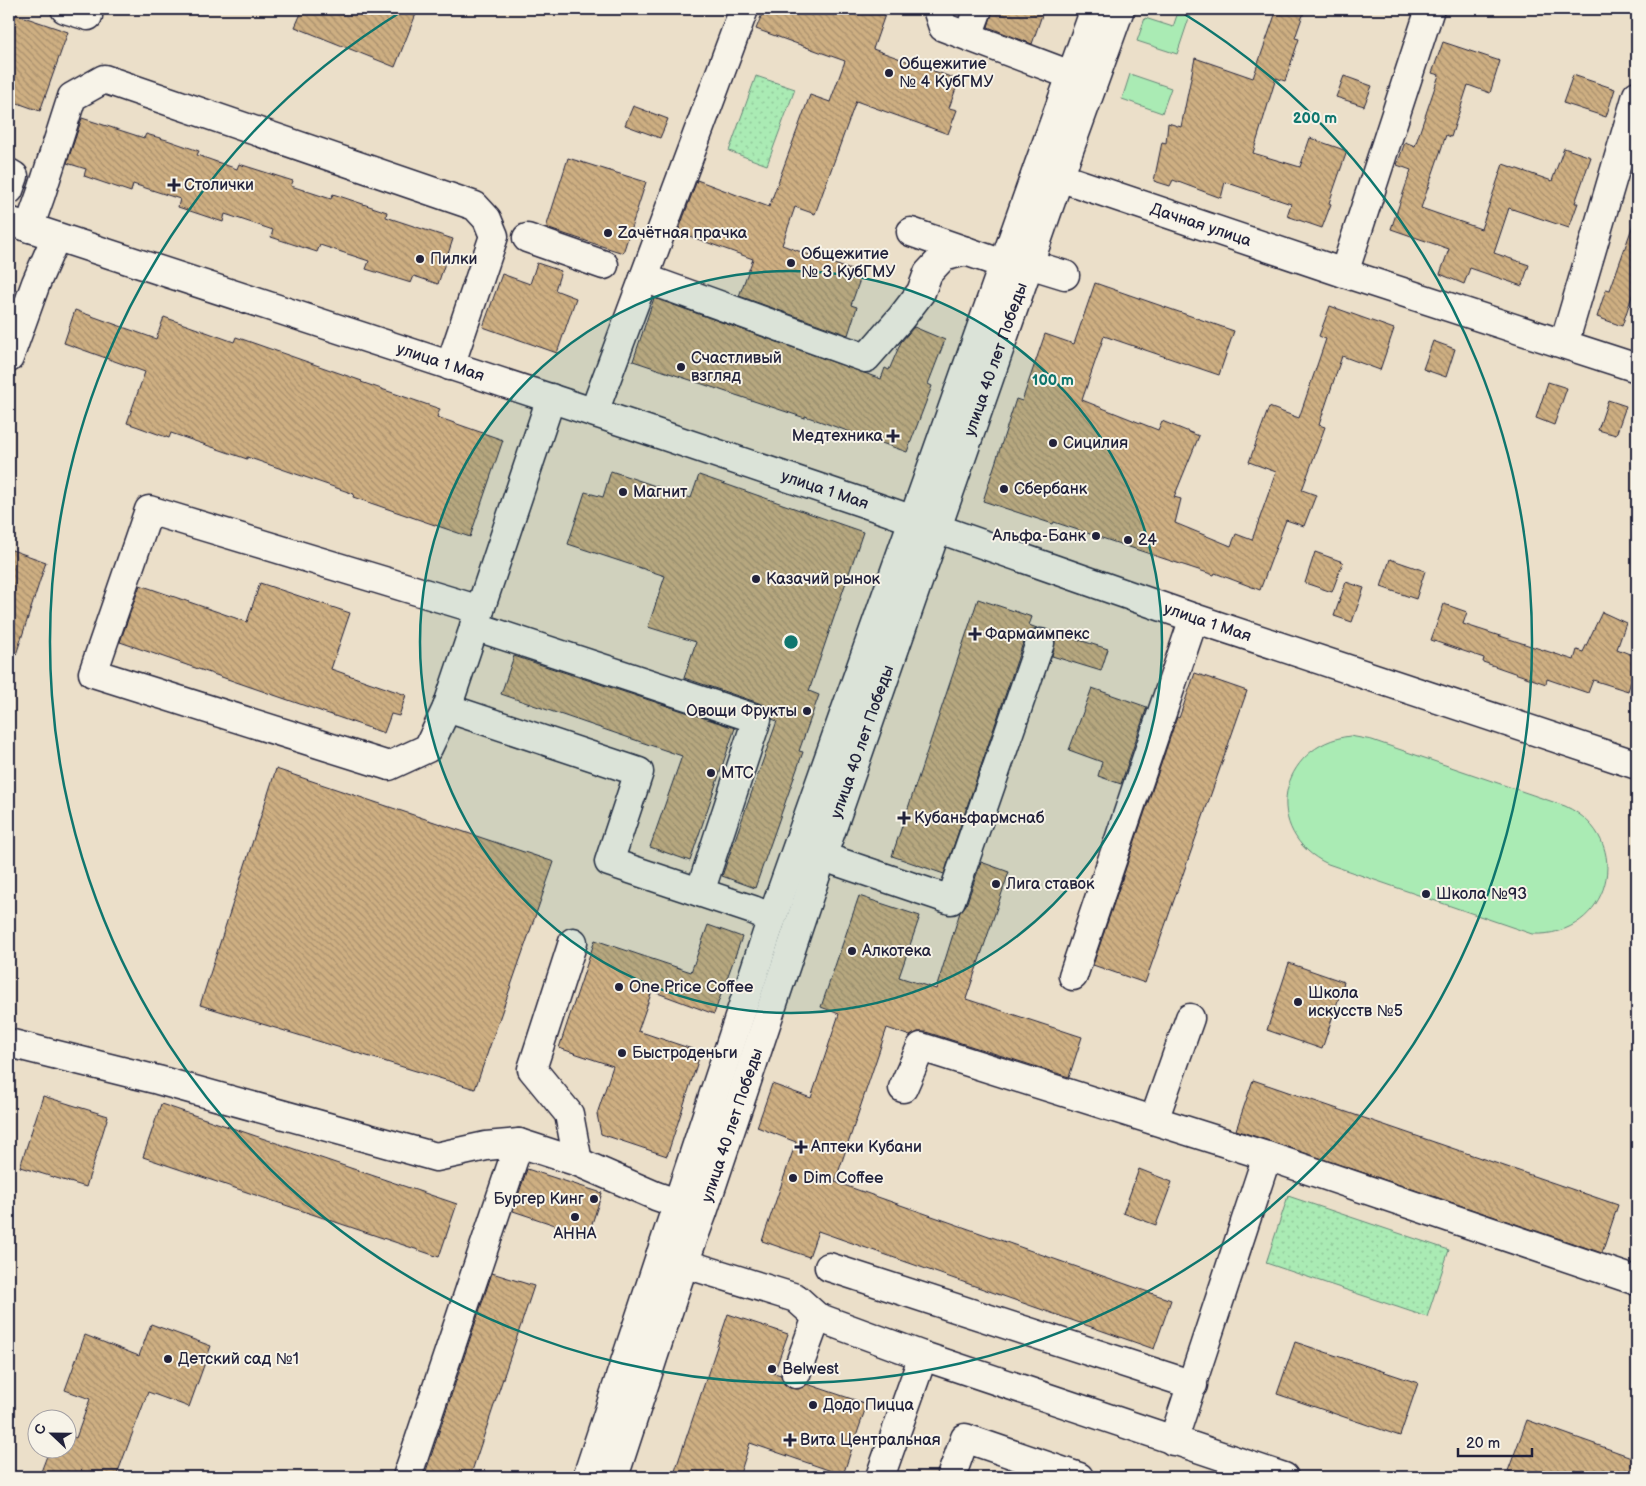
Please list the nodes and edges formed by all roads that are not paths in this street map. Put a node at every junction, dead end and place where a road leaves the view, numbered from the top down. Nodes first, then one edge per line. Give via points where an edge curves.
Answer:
1 (744, 9) edge
2 (937, 9) edge
3 (978, 9) edge
4 (1095, 9) edge
5 (1120, 9) edge
6 (1430, 9) edge
7 (968, 36) junction
8 (1083, 79) junction
9 (1637, 95) edge
10 (9, 173) edge
11 (1048, 174) junction
12 (9, 190) edge
13 (19, 224) edge
14 (912, 232) dead end
15 (56, 237) junction
16 (528, 238) dead end
17 (966, 251) junction
18 (1016, 264) junction
19 (604, 265) dead end
20 (1344, 272) junction
21 (1065, 276) dead end
22 (644, 278) junction
23 (1564, 344) junction
24 (9, 358) edge
25 (450, 366) junction
26 (1637, 368) edge
27 (551, 398) junction
28 (594, 412) junction
29 (925, 524) junction
30 (477, 618) junction
31 (1194, 618) junction
32 (1040, 643) dead end
33 (447, 708) junction
34 (1637, 765) edge
35 (797, 847) junction
36 (822, 856) junction
37 (700, 892) junction
38 (772, 918) junction
39 (573, 942) dead end
40 (1073, 976) dead end
41 (1190, 1018) dead end
42 (9, 1043) edge
43 (903, 1088) dead end
44 (1154, 1120) junction
45 (519, 1143) junction
46 (1267, 1156) junction
47 (578, 1162) junction
48 (677, 1203) junction
49 (703, 1212) junction
50 (672, 1260) junction
51 (829, 1267) dead end
52 (1637, 1281) edge
53 (817, 1317) junction
54 (923, 1356) junction
55 (796, 1374) dead end
56 (1192, 1385) junction
57 (1173, 1441) junction
58 (958, 1475) edge
59 (407, 1477) edge
60 (587, 1477) edge
61 (614, 1477) edge
62 (880, 1477) edge
63 (1079, 1477) edge
64 (1284, 1477) edge

1 - 22 street
2 - 7 street via 943,27
3 - 7 street
4 - 8 street
5 - 8 street
6 - 20 street
7 - 8 street
8 - 11 street
9 - 23 street
10 - 12 street via 14,176
11 - 18 street
11 - 20 street, Дачная улица
13 - 15 street, улица 1 Мая
13 - 25 street via 41,194 72,97 104,80 475,206 487,219 494,236
14 - 17 street
15 - 24 street
15 - 25 street, улица 1 Мая
16 - 19 street
17 - 18 street
17 - 22 street via 943,257 928,274 921,292 902,318 866,358
18 - 21 street
18 - 29 street
20 - 23 street, Дачная улица
22 - 28 street
23 - 26 street, Дачная улица
25 - 27 street, улица 1 Мая
27 - 28 street, улица 1 Мая
27 - 30 street
28 - 29 street, улица 1 Мая
29 - 31 street, улица 1 Мая
29 - 35 street, улица 40 лет Победы
29 - 36 street, улица 40 лет Победы
30 - 33 street
30 - 33 street via 149,510 93,673 390,766 428,748
30 - 37 street via 757,719
31 - 34 street, улица 1 Мая
31 - 40 street
32 - 36 street via 951,900
33 - 37 street via 639,772 609,862
35 - 36 street
35 - 38 street, улица 40 лет Победы
36 - 49 street, улица 40 лет Победы
37 - 38 street
38 - 48 street, улица 40 лет Победы
39 - 47 street via 532,1069 569,1114
41 - 44 street
42 - 45 street via 158,1080 436,1157 486,1146
43 - 44 street via 921,1047
44 - 46 street
45 - 47 street
45 - 59 street
46 - 52 street
46 - 56 street
47 - 48 street
48 - 49 street
48 - 50 street, улица 40 лет Победы
49 - 50 street, улица 40 лет Победы
50 - 53 street via 796,1298
50 - 60 street, улица 40 лет Победы
50 - 61 street, улица 40 лет Победы
51 - 56 street
53 - 54 street
53 - 55 street
54 - 57 street
54 - 62 street
56 - 57 street
57 - 64 street
58 - 63 street via 965,1438

